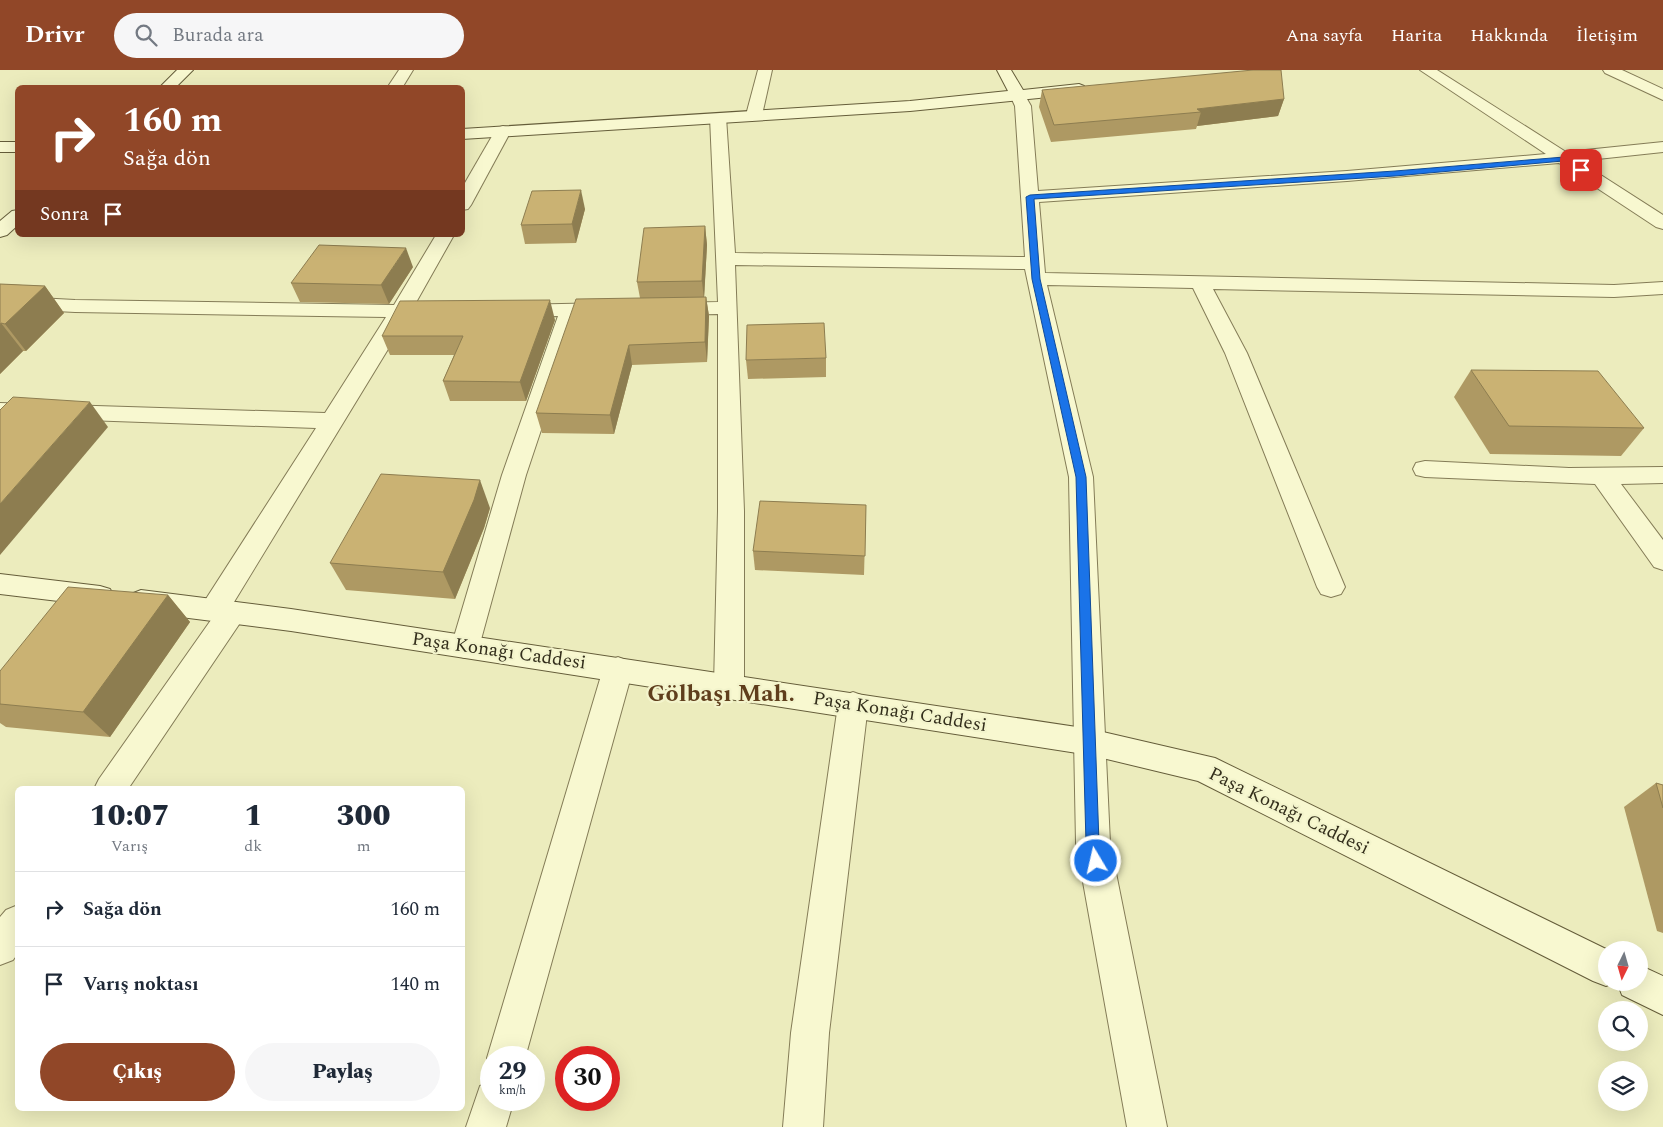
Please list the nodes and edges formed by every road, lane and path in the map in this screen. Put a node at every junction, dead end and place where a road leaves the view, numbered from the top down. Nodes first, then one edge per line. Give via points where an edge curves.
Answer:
1 (186, 70) edge
2 (406, 70) edge
3 (765, 70) edge
4 (1004, 70) edge
5 (1427, 70) edge
6 (1610, 70) edge
7 (169, 85) edge
8 (396, 85) edge
9 (1021, 87) junction
10 (1094, 87) edge
11 (1663, 95) edge
12 (754, 115) junction
13 (718, 117) junction
14 (503, 131) junction
15 (465, 134) edge
16 (0, 147) edge
17 (15, 147) edge
18 (1663, 147) edge
19 (1564, 159) junction
20 (1030, 197) junction
21 (465, 201) edge
22 (15, 218) edge
23 (1663, 223) edge
24 (0, 231) edge
25 (444, 237) edge
26 (725, 259) junction
27 (1036, 271) junction
28 (1200, 282) junction
29 (1663, 288) edge
30 (0, 302) edge
31 (728, 308) junction
32 (571, 310) junction
33 (447, 311) edge
34 (495, 311) edge
35 (400, 312) junction
36 (0, 410) edge
37 (332, 420) junction
38 (1425, 468) dead end
39 (1663, 475) edge
40 (1602, 476) junction
41 (1663, 560) edge
42 (2, 586) edge
43 (1331, 586) dead end
44 (223, 611) junction
45 (464, 646) junction
46 (618, 669) junction
47 (729, 686) junction
48 (853, 705) junction
49 (1090, 742) junction
50 (112, 786) edge
51 (15, 926) edge
52 (0, 947) edge
53 (1598, 964) edge
54 (1648, 988) edge
55 (1663, 996) edge
56 (509, 1046) edge
57 (491, 1111) edge
58 (486, 1127) edge
59 (803, 1127) edge
60 (1147, 1127) edge

1 - 7 street
2 - 8 street
3 - 12 street
4 - 9 street
5 - 19 street
6 - 11 street
9 - 10 street
9 - 12 street via 910,106
9 - 20 street
12 - 13 street
13 - 14 street
13 - 26 street
14 - 15 street
14 - 21 street
16 - 17 street
18 - 19 street
19 - 20 street
19 - 23 street
20 - 27 street
22 - 24 street
25 - 35 street
26 - 27 street
26 - 31 street
27 - 28 street
27 - 49 street via 1081,477
28 - 29 street via 1614,291
28 - 43 street via 1236,353
30 - 35 street
31 - 32 street
31 - 47 street
32 - 34 street
32 - 45 street via 514,475
33 - 35 street
35 - 37 street
36 - 37 street
37 - 44 street
38 - 40 street
39 - 40 street
40 - 41 street
42 - 44 street, Paşa Konağı Caddesi
44 - 45 street, Paşa Konağı Caddesi
44 - 50 street
45 - 46 street, Paşa Konağı Caddesi
46 - 47 street, Paşa Konağı Caddesi
46 - 56 street
47 - 48 street, Paşa Konağı Caddesi
48 - 49 street, Paşa Konağı Caddesi
48 - 59 street via 810,1033
49 - 53 street, Paşa Konağı Caddesi via 1204,768
49 - 60 street via 1092,843
51 - 52 street
54 - 55 street
57 - 58 street

